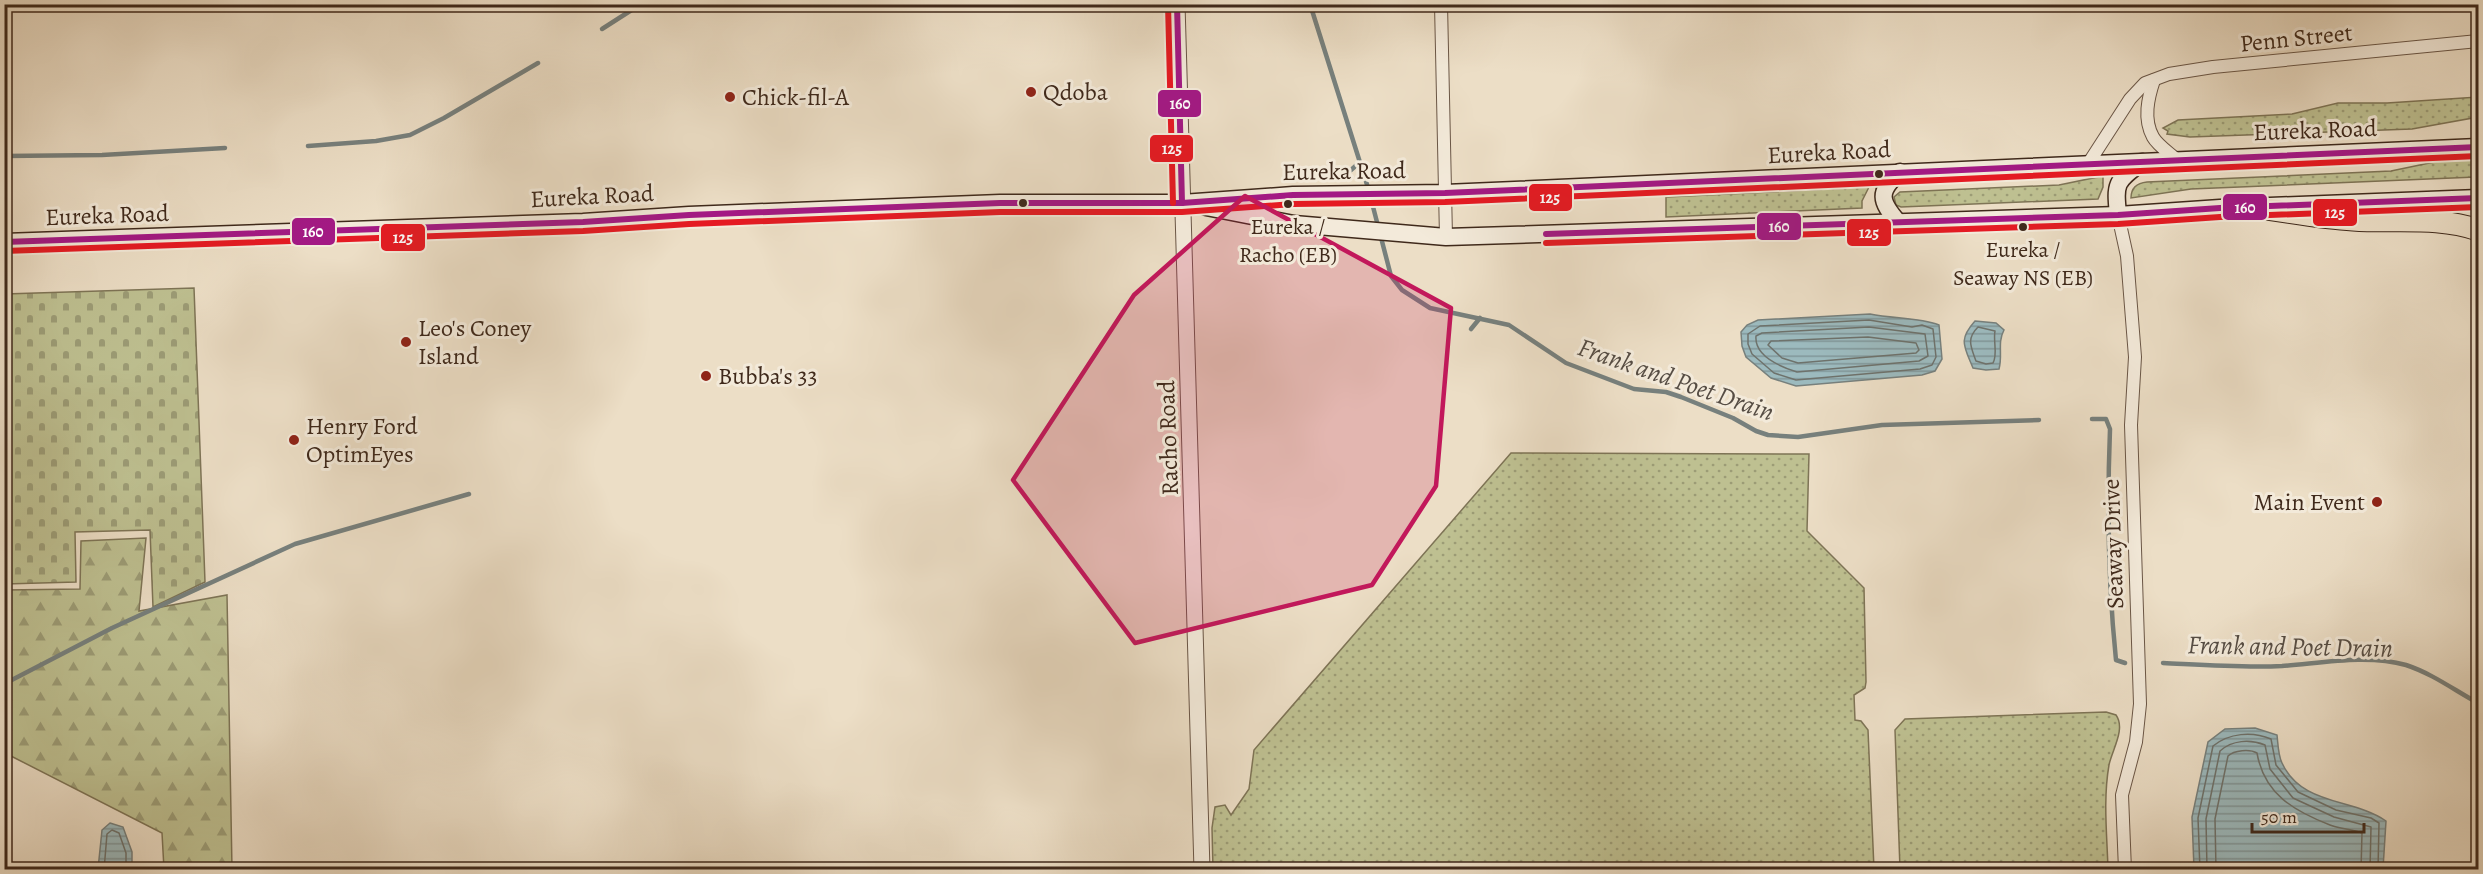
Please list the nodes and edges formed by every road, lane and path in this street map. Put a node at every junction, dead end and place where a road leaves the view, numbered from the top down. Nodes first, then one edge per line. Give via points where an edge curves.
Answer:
1 (1177, 4) edge
2 (1441, 4) edge
3 (2478, 41) edge
4 (2154, 80) junction
5 (2478, 147) edge
6 (2178, 161) junction
7 (2142, 162) junction
8 (2088, 164) junction
9 (1900, 172) junction
10 (1445, 193) junction
11 (2478, 198) edge
12 (1182, 202) junction
13 (2251, 207) junction
14 (2118, 215) junction
15 (1898, 222) junction
16 (2478, 230) edge
17 (1446, 237) junction
18 (4, 242) edge
19 (1202, 870) edge
20 (2126, 870) edge

1 - 12 street, Racho Road
2 - 10 street
3 - 4 street, Penn Street via 2213,67
4 - 6 street via 2148,99 2151,132
4 - 8 street, Penn Street via 2145,83 2130,99
5 - 6 main road, Eureka Road
6 - 7 main road, Eureka Road
7 - 8 main road, Eureka Road
7 - 14 main road via 2121,177 2116,190
8 - 9 main road, Eureka Road
9 - 10 main road, Eureka Road
9 - 15 main road via 1887,183 1882,195 1886,208
10 - 12 main road, Eureka Road
10 - 17 street
11 - 13 main road, Eureka Road
12 - 17 main road, Eureka Road via 1294,224
12 - 18 main road, Eureka Road via 1000,203
12 - 19 street, Racho Road
13 - 14 main road, Eureka Road
13 - 16 highway via 2353,220 2432,221
14 - 15 main road, Eureka Road
14 - 20 street, Seaway Drive via 2127,256 2135,346 2131,425 2140,704 2136,742 2122,795
15 - 17 main road, Eureka Road

